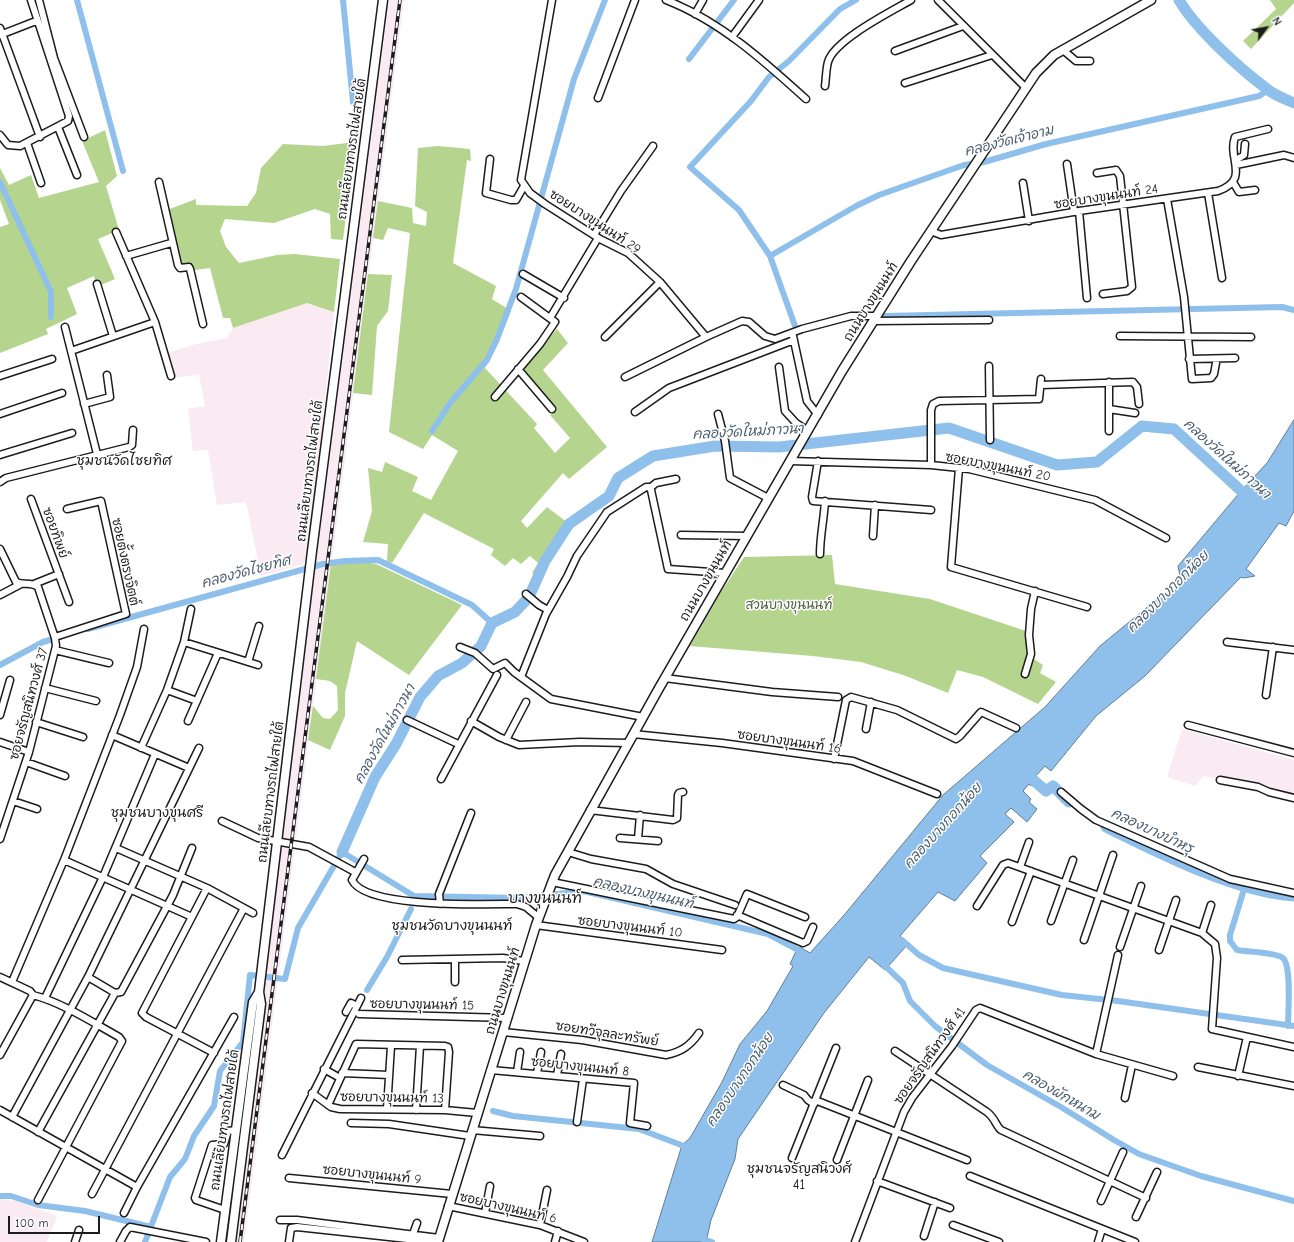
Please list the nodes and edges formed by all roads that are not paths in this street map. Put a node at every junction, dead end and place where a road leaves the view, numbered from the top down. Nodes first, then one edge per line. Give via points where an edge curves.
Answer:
1 (31, 0) edge
2 (39, 0) edge
3 (383, 0) edge
4 (552, 0) edge
5 (635, 0) edge
6 (666, 0) edge
7 (703, 0) edge
8 (759, 0) edge
9 (911, 0) edge
10 (938, 0) edge
11 (1151, 0) edge
12 (695, 14) junction
13 (36, 21) junction
14 (964, 26) junction
15 (1, 32) edge
16 (732, 37) junction
17 (1063, 50) junction
18 (895, 51) dead end
19 (992, 55) junction
20 (1090, 61) dead end
21 (905, 83) dead end
22 (825, 86) dead end
23 (1026, 88) junction
24 (598, 98) dead end
25 (806, 99) dead end
26 (58, 127) junction
27 (1268, 129) dead end
28 (0, 135) edge
29 (40, 136) junction
30 (84, 136) dead end
31 (26, 143) junction
32 (1245, 144) dead end
33 (653, 146) dead end
34 (1294, 158) edge
35 (490, 159) dead end
36 (1236, 162) junction
37 (1067, 164) dead end
38 (1097, 173) dead end
39 (76, 175) dead end
40 (159, 182) dead end
41 (1233, 182) junction
42 (41, 183) dead end
43 (1023, 183) dead end
44 (524, 186) junction
45 (1255, 190) dead end
46 (1208, 193) junction
47 (1167, 199) junction
48 (1123, 205) junction
49 (1076, 212) junction
50 (1029, 221) junction
51 (931, 231) junction
52 (116, 232) dead end
53 (596, 236) junction
54 (171, 242) junction
55 (126, 256) junction
56 (523, 274) dead end
57 (1222, 278) dead end
58 (660, 282) junction
59 (97, 284) dead end
60 (1103, 294) dead end
61 (521, 297) dead end
62 (564, 298) junction
63 (1087, 298) dead end
64 (874, 318) junction
65 (553, 320) junction
66 (989, 320) dead end
67 (155, 322) junction
68 (203, 324) dead end
69 (65, 328) dead end
70 (794, 332) junction
71 (113, 336) junction
72 (1120, 336) dead end
73 (606, 337) dead end
74 (706, 337) junction
75 (1188, 337) junction
76 (1251, 337) dead end
77 (794, 340) junction
78 (71, 351) junction
79 (1235, 358) dead end
80 (52, 359) dead end
81 (1190, 359) junction
82 (1216, 363) dead end
83 (989, 366) dead end
84 (779, 367) dead end
85 (518, 369) junction
86 (107, 374) dead end
87 (0, 376) edge
88 (171, 376) dead end
89 (625, 378) dead end
90 (1109, 382) junction
91 (62, 393) dead end
92 (495, 397) dead end
93 (990, 400) junction
94 (84, 404) junction
95 (1139, 404) dead end
96 (552, 409) dead end
97 (1109, 409) junction
98 (635, 412) dead end
99 (1135, 413) dead end
100 (0, 414) edge
101 (718, 414) dead end
102 (818, 415) junction
103 (133, 430) dead end
104 (808, 431) junction
105 (1109, 431) dead end
106 (72, 433) dead end
107 (990, 440) dead end
108 (97, 454) junction
109 (0, 455) edge
110 (790, 461) junction
111 (818, 461) junction
112 (931, 465) junction
113 (958, 468) junction
114 (1, 479) edge
115 (676, 479) dead end
116 (650, 488) junction
117 (768, 498) junction
118 (31, 499) dead end
119 (825, 501) junction
120 (875, 505) junction
121 (67, 509) dead end
122 (931, 510) dead end
123 (681, 535) dead end
124 (747, 536) junction
125 (873, 536) dead end
126 (1166, 538) dead end
127 (0, 549) edge
128 (820, 554) dead end
129 (725, 573) junction
130 (59, 574) junction
131 (21, 584) junction
132 (34, 584) junction
133 (1035, 591) junction
134 (526, 594) dead end
135 (0, 595) edge
136 (70, 602) dead end
137 (1087, 607) dead end
138 (191, 609) dead end
139 (548, 610) junction
140 (258, 626) dead end
141 (144, 630) dead end
142 (55, 638) junction
143 (184, 642) junction
144 (1227, 642) dead end
145 (460, 646) dead end
146 (1273, 647) junction
147 (55, 648) junction
148 (1294, 650) edge
149 (218, 653) junction
150 (248, 662) junction
151 (109, 663) dead end
152 (258, 665) dead end
153 (1025, 674) dead end
154 (497, 675) dead end
155 (521, 677) junction
156 (665, 678) junction
157 (10, 680) dead end
158 (45, 688) junction
159 (167, 690) junction
160 (1266, 695) dead end
161 (838, 697) dead end
162 (96, 701) dead end
163 (197, 702) junction
164 (526, 702) dead end
165 (871, 702) junction
166 (0, 715) edge
167 (643, 717) junction
168 (188, 721) dead end
169 (408, 721) dead end
170 (471, 721) junction
171 (36, 722) junction
172 (1188, 725) dead end
173 (1016, 728) dead end
174 (866, 729) dead end
175 (633, 734) junction
176 (112, 735) junction
177 (83, 737) dead end
178 (506, 740) junction
179 (0, 742) edge
180 (458, 744) junction
181 (628, 744) junction
182 (142, 748) junction
183 (199, 748) dead end
184 (29, 752) junction
185 (1294, 753) edge
186 (155, 754) junction
187 (834, 759) junction
188 (26, 762) junction
189 (189, 768) junction
190 (65, 776) dead end
191 (441, 778) dead end
192 (1220, 780) dead end
193 (682, 792) dead end
194 (1061, 792) dead end
195 (937, 794) dead end
196 (1294, 798) edge
197 (13, 801) junction
198 (37, 809) dead end
199 (590, 810) junction
200 (471, 813) dead end
201 (640, 815) junction
202 (222, 821) dead end
203 (620, 838) dead end
204 (0, 839) edge
205 (638, 839) junction
206 (658, 841) dead end
207 (277, 842) junction
208 (1029, 842) dead end
209 (116, 848) junction
210 (192, 848) dead end
211 (568, 852) junction
212 (1113, 855) dead end
213 (64, 860) junction
214 (145, 860) junction
215 (1074, 860) dead end
216 (362, 862) dead end
217 (1020, 867) junction
218 (1031, 871) junction
219 (355, 872) junction
220 (103, 877) junction
221 (182, 877) junction
222 (552, 882) junction
223 (1065, 884) junction
224 (1141, 886) dead end
225 (207, 888) junction
226 (131, 890) junction
227 (1294, 893) edge
228 (1099, 896) junction
229 (1176, 900) dead end
230 (440, 904) junction
231 (167, 905) junction
232 (735, 905) dead end
233 (1211, 905) dead end
234 (978, 906) dead end
235 (244, 908) junction
236 (1134, 909) junction
237 (253, 913) dead end
238 (737, 915) junction
239 (192, 917) junction
240 (538, 917) junction
241 (805, 917) dead end
242 (1051, 921) dead end
243 (1168, 921) junction
244 (1012, 922) dead end
245 (536, 925) junction
246 (813, 927) dead end
247 (1202, 933) junction
248 (1084, 940) dead end
249 (1120, 948) dead end
250 (722, 950) dead end
251 (1159, 950) dead end
252 (1118, 955) dead end
253 (455, 959) junction
254 (402, 960) dead end
255 (524, 961) junction
256 (0, 977) edge
257 (88, 977) junction
258 (12, 982) junction
259 (455, 982) dead end
260 (115, 993) junction
261 (33, 995) junction
262 (45, 998) junction
263 (361, 998) dead end
264 (257, 1003) junction
265 (357, 1006) junction
266 (339, 1009) dead end
267 (71, 1011) junction
268 (346, 1012) junction
269 (356, 1015) junction
270 (234, 1017) dead end
271 (508, 1018) junction
272 (97, 1025) junction
273 (503, 1032) junction
274 (699, 1033) dead end
275 (177, 1034) junction
276 (1247, 1037) junction
277 (392, 1046) junction
278 (420, 1046) junction
279 (1294, 1047) edge
280 (836, 1048) dead end
281 (895, 1051) dead end
282 (520, 1052) dead end
283 (541, 1052) dead end
284 (214, 1053) junction
285 (561, 1054) dead end
286 (1096, 1054) junction
287 (0, 1055) edge
288 (1132, 1065) junction
289 (1198, 1067) dead end
290 (324, 1069) junction
291 (491, 1070) junction
292 (517, 1072) junction
293 (537, 1073) junction
294 (931, 1074) junction
295 (389, 1075) junction
296 (557, 1075) junction
297 (341, 1076) junction
298 (1173, 1076) dead end
299 (1238, 1076) junction
300 (583, 1079) junction
301 (868, 1080) dead end
302 (783, 1085) dead end
303 (1294, 1086) edge
304 (312, 1093) junction
305 (1124, 1098) dead end
306 (814, 1102) junction
307 (328, 1105) junction
308 (386, 1109) junction
309 (0, 1110) edge
310 (416, 1110) junction
311 (445, 1110) junction
312 (477, 1113) junction
313 (854, 1116) junction
314 (12, 1117) junction
315 (576, 1122) dead end
316 (350, 1124) dead end
317 (647, 1126) dead end
318 (236, 1130) junction
319 (38, 1132) junction
320 (896, 1132) junction
321 (471, 1133) junction
322 (540, 1136) dead end
323 (66, 1147) junction
324 (1123, 1152) dead end
325 (282, 1155) dead end
326 (792, 1158) dead end
327 (837, 1160) dead end
328 (968, 1160) dead end
329 (105, 1170) junction
330 (1157, 1172) dead end
331 (970, 1176) dead end
332 (289, 1178) dead end
333 (878, 1181) junction
334 (1110, 1182) junction
335 (490, 1186) dead end
336 (137, 1187) junction
337 (547, 1190) dead end
338 (92, 1194) dead end
339 (452, 1194) junction
340 (1146, 1198) junction
341 (38, 1200) dead end
342 (1101, 1201) dead end
343 (935, 1202) junction
344 (448, 1206) junction
345 (950, 1208) dead end
346 (225, 1210) junction
347 (124, 1213) dead end
348 (485, 1213) junction
349 (1136, 1217) dead end
350 (280, 1220) dead end
351 (416, 1222) dead end
352 (540, 1225) junction
353 (953, 1225) dead end
354 (1102, 1229) junction
355 (79, 1230) dead end
356 (558, 1231) junction
357 (413, 1234) junction
358 (924, 1236) dead end
359 (437, 1241) edge
360 (76, 1242) edge
361 (120, 1242) edge
362 (206, 1242) edge
363 (221, 1242) edge
364 (231, 1242) edge
365 (289, 1242) edge
366 (555, 1242) edge
367 (584, 1242) edge
368 (855, 1242) edge
369 (999, 1242) edge
370 (1098, 1242) edge
371 (1136, 1242) edge

1 - 13 street
2 - 30 street via 54,58
3 - 207 main road, ถนนเลียบทางรถไฟสายใต้ via 308,579
4 - 44 street via 521,180
5 - 24 street
6 - 12 street
7 - 12 street
8 - 16 street
9 - 22 street via 855,33 832,55 828,61
10 - 14 street
11 - 17 main road, ถนนบางขุนนนท์
12 - 16 street
13 - 15 street
13 - 26 street via 69,116 66,124
14 - 18 street
14 - 19 street
15 - 29 street
16 - 25 street via 771,67
17 - 20 street via 1076,62
17 - 23 main road, ถนนบางขุนนนท์ via 1036,72
19 - 21 street
19 - 23 street
23 - 51 main road, ถนนบางขุนนนท์
26 - 29 street
26 - 39 street
27 - 36 street via 1239,135 1234,140
28 - 31 street via 8,145 20,146
29 - 31 street
31 - 42 street
32 - 36 street via 1244,155
33 - 53 street via 621,191
34 - 36 street via 1276,156
35 - 44 street via 486,193 516,200
36 - 41 street
37 - 49 street
38 - 48 street via 1114,170 1118,172
40 - 54 street
41 - 45 street via 1239,192
41 - 46 street, ซอยบางขุนนนท์ 24
43 - 50 street
44 - 53 street, ซอยบางขุนนนท์ 29 via 545,204
46 - 47 street, ซอยบางขุนนนท์ 24
46 - 57 street
47 - 48 street, ซอยบางขุนนนท์ 24
47 - 75 street via 1185,303
48 - 49 street, ซอยบางขุนนนท์ 24
48 - 60 street via 1131,288 1127,291
49 - 50 street, ซอยบางขุนนนท์ 24
49 - 63 street
50 - 51 street, ซอยบางขุนนนท์ 24 via 941,235
51 - 64 main road, ถนนบางขุนนนท์
52 - 55 street
53 - 58 street, ซอยบางขุนนนท์ 29 via 628,253
53 - 62 street
54 - 55 street
54 - 68 street via 178,267 190,269
55 - 67 street
56 - 62 street
58 - 73 street
58 - 74 street, ซอยบางขุนนนท์ 29
59 - 71 street
61 - 65 street
62 - 65 street
64 - 66 street
64 - 70 street via 851,316
64 - 102 main road, ถนนบางขุนนนท์
65 - 85 street via 540,344
67 - 71 street
67 - 88 street
69 - 78 street
70 - 74 street via 769,339 747,321
70 - 77 street
71 - 78 street
72 - 75 street
74 - 89 street
75 - 76 street
75 - 81 street
77 - 98 street via 669,388
77 - 102 street via 807,401
78 - 94 street
79 - 81 street
80 - 87 street
81 - 82 street via 1190,374 1194,380 1211,378
83 - 93 street
84 - 104 street via 785,411
85 - 92 street
85 - 96 street
86 - 94 street via 110,397
90 - 93 street via 1041,382 1039,399
90 - 95 street via 1135,383
90 - 97 street
91 - 100 street
93 - 107 street
93 - 112 street via 939,401 933,404
94 - 108 street
97 - 99 street
97 - 105 street
101 - 117 street via 730,478
102 - 104 main road, ถนนบางขุนนนท์
103 - 108 street via 132,445
104 - 110 main road, ถนนบางขุนนนท์
106 - 109 street
108 - 114 street
110 - 111 street, ซอยบางขุนนนท์ 20
110 - 117 main road, ถนนบางขุนนนท์
111 - 112 street, ซอยบางขุนนนท์ 20
111 - 119 street via 812,497 813,501
112 - 113 street, ซอยบางขุนนนท์ 20
113 - 126 street, ซอยบางขุนนนท์ 20 via 1095,500
113 - 133 street via 951,567
115 - 116 street via 656,483
116 - 129 street via 668,569
116 - 139 street via 646,486 607,512 577,556
117 - 124 main road, ถนนบางขุนนนท์
118 - 130 street, ซอยทิพย์
119 - 120 street
119 - 128 street
120 - 122 street
120 - 125 street
121 - 142 street, ซอยตั้งตรงจิตต์ via 101,501 126,614
123 - 124 street
124 - 129 main road, ถนนบางขุนนนท์
127 - 131 street via 13,578
129 - 156 main road, ถนนบางขุนนนท์
130 - 132 street, ซอยทิพย์
130 - 136 street, ซอยทิพย์
131 - 132 street
131 - 135 street
132 - 142 street, ซอยจรัญสนิทวงศ์ 37 via 38,587
133 - 137 street
133 - 153 street via 1029,635 1031,654
134 - 139 street
138 - 143 street
139 - 155 street
140 - 150 street
141 - 176 street via 137,667
142 - 147 street, ซอยจรัญสนิทวงศ์ 37
143 - 149 street
143 - 159 street
144 - 146 street
145 - 155 street via 475,653 494,669 505,663
146 - 148 street
146 - 160 street
147 - 151 street
147 - 158 street, ซอยจรัญสนิทวงศ์ 37
149 - 150 street
149 - 163 street
150 - 152 street
154 - 170 street
155 - 167 street via 551,699
156 - 161 street via 772,692
156 - 167 main road, ถนนบางขุนนนท์
157 - 166 street
158 - 162 street
158 - 171 street, ซอยจรัญสนิทวงศ์ 37
159 - 163 street
159 - 182 street
163 - 168 street
164 - 178 street
165 - 173 street via 897,710 956,739 981,712
165 - 174 street
165 - 187 street via 853,697 846,700
167 - 175 main road, ถนนบางขุนนนท์
169 - 180 street
170 - 178 street
170 - 180 street
171 - 177 street
171 - 184 street, ซอยจรัญสนิทวงศ์ 37
172 - 185 street
175 - 181 main road, ถนนบางขุนนนท์
175 - 187 street, ซอยบางขุนนนท์ 16 via 722,743
176 - 182 street
176 - 213 street
178 - 181 street via 524,745 580,742
179 - 184 street
180 - 191 street
181 - 199 main road, ถนนบางขุนนนท์
182 - 186 street
183 - 189 street
184 - 188 street, ซอยจรัญสนิทวงศ์ 37
186 - 189 street
186 - 209 street
187 - 195 street, ซอยบางขุนนนท์ 16 via 866,765
188 - 190 street
188 - 197 street, ซอยจรัญสนิทวงศ์ 37
189 - 214 street
192 - 196 street via 1258,787
193 - 201 street via 678,795 675,819
194 - 227 street via 1096,820 1200,867 1230,879
197 - 198 street
197 - 204 street, ซอยจรัญสนิทวงศ์ 37
199 - 201 street
199 - 211 main road, ถนนบางขุนนนท์
200 - 230 street via 439,894
201 - 205 street
202 - 207 street via 258,838
203 - 205 street
205 - 206 street
207 - 219 street via 291,842 309,847
207 - 264 main road, ถนนเลียบทางรถไฟสายใต้
208 - 217 street
209 - 214 street
209 - 220 street
210 - 221 street
211 - 222 main road, ถนนบางขุนนนท์
211 - 232 street via 646,869 673,884
212 - 228 street
213 - 220 street
213 - 258 street
214 - 221 street
214 - 226 street
215 - 223 street
216 - 219 street
217 - 218 street
217 - 234 street via 1005,863
218 - 223 street
218 - 244 street
219 - 230 street via 352,883 378,897
220 - 226 street
220 - 262 street
221 - 225 street
221 - 231 street
222 - 238 street via 734,919
222 - 240 main road, ถนนบางขุนนนท์
223 - 228 street
223 - 242 street
224 - 236 street
225 - 235 street
225 - 239 street
226 - 231 street
226 - 257 street
228 - 236 street
228 - 248 street
229 - 243 street
230 - 240 street via 517,904 526,907
231 - 239 street
231 - 260 street via 123,990
233 - 247 street
235 - 237 street
235 - 275 street
236 - 243 street
236 - 249 street
238 - 241 street via 747,894
238 - 246 street via 803,943 807,941
239 - 275 street via 142,1010 143,1015
240 - 245 main road, ถนนบางขุนนนท์
243 - 247 street
243 - 251 street
245 - 250 street, ซอยบางขุนนนท์ 10
245 - 255 main road, ถนนบางขุนนนท์
247 - 276 street via 1215,944 1218,958 1212,1029
252 - 286 street
253 - 254 street
253 - 255 street via 503,958
253 - 259 street
255 - 271 main road, ถนนบางขุนนนท์
256 - 258 street
257 - 260 street
257 - 267 street
258 - 261 street
260 - 272 street
261 - 262 street
261 - 287 street
262 - 267 street
263 - 265 street
264 - 318 main road, ถนนเลียบทางรถไฟสายใต้
264 - 364 main road, ถนนเลียบทางรถไฟสายใต้
265 - 268 street via 351,1003
265 - 269 street
266 - 268 street
267 - 272 street
267 - 314 street
268 - 269 street
269 - 271 street, ซอยบางขุนนนท์ 15
269 - 290 street
270 - 284 street
271 - 273 main road, ถนนบางขุนนนท์
272 - 319 street
272 - 323 street via 122,1041
273 - 274 street, ซอยทวีจุลละทรัพย์ via 582,1040 666,1055 676,1053 692,1044
273 - 291 main road, ถนนบางขุนนนท์
275 - 284 street
275 - 329 street
276 - 279 street
276 - 299 street
277 - 278 street
277 - 295 street
277 - 297 street via 356,1044
278 - 310 street
278 - 311 street via 445,1046 449,1049
280 - 306 street
281 - 294 street
282 - 292 street
283 - 293 street
284 - 336 street
285 - 296 street
286 - 288 street
286 - 294 street, ซอยจรัญสนิทวงศ์ 41 via 980,1008 976,1010
288 - 298 street
288 - 305 street
289 - 299 street
290 - 297 street
290 - 304 street
291 - 292 street, ซอยบางขุนนนท์ 8
291 - 312 main road, ถนนบางขุนนนท์
292 - 293 street, ซอยบางขุนนนท์ 8
293 - 296 street, ซอยบางขุนนนท์ 8
294 - 320 street, ซอยจรัญสนิทวงศ์ 41 via 912,1098
294 - 334 street via 988,1112 1001,1130
295 - 297 street
295 - 308 street
296 - 300 street, ซอยบางขุนนนท์ 8
297 - 307 street
299 - 303 street
300 - 315 street
300 - 317 street, ซอยบางขุนนนท์ 8 via 634,1083 630,1123
301 - 313 street
302 - 306 street
304 - 307 street, ซอยบางขุนนนท์ 13
304 - 325 street
306 - 313 street
306 - 326 street
307 - 308 street, ซอยบางขุนนนท์ 13 via 340,1109
308 - 310 street, ซอยบางขุนนนท์ 13
309 - 314 street
310 - 311 street, ซอยบางขุนนนท์ 13
311 - 312 street, ซอยบางขุนนนท์ 13
312 - 321 main road, ถนนบางขุนนนท์
313 - 320 street
313 - 327 street
314 - 319 street
316 - 321 street via 389,1124
318 - 346 main road, ถนนเลียบทางรถไฟสายใต้
318 - 346 street via 228,1131 224,1144 212,1145 195,1198
319 - 323 street
320 - 328 street
320 - 333 street, ซอยจรัญสนิทวงศ์ 41
321 - 322 street
321 - 339 main road, ถนนบางขุนนนท์
323 - 329 street
323 - 341 street
324 - 334 street
329 - 336 street
329 - 338 street
330 - 340 street
331 - 354 street
332 - 339 street, ซอยบางขุนนนท์ 9
333 - 343 street
333 - 368 street, ซอยจรัญสนิทวงศ์ 41
334 - 340 street
334 - 342 street
335 - 348 street
336 - 347 street
337 - 352 street
339 - 344 main road, ถนนบางขุนนนท์
340 - 349 street
343 - 345 street
343 - 358 street
344 - 348 street, ซอยบางขุนนนท์ 6
344 - 359 main road, ถนนบางขุนนนท์
346 - 363 main road, ถนนเลียบทางรถไฟสายใต้
348 - 352 street, ซอยบางขุนนนท์ 6
350 - 357 street
351 - 357 street
352 - 356 street, ซอยบางขุนนนท์ 6
353 - 369 street
354 - 370 street
354 - 371 street
355 - 360 street
356 - 366 street
356 - 367 street, ซอยบางขุนนนท์ 6
357 - 359 street
359 - 365 street via 297,1227 291,1228
361 - 362 street via 128,1228

